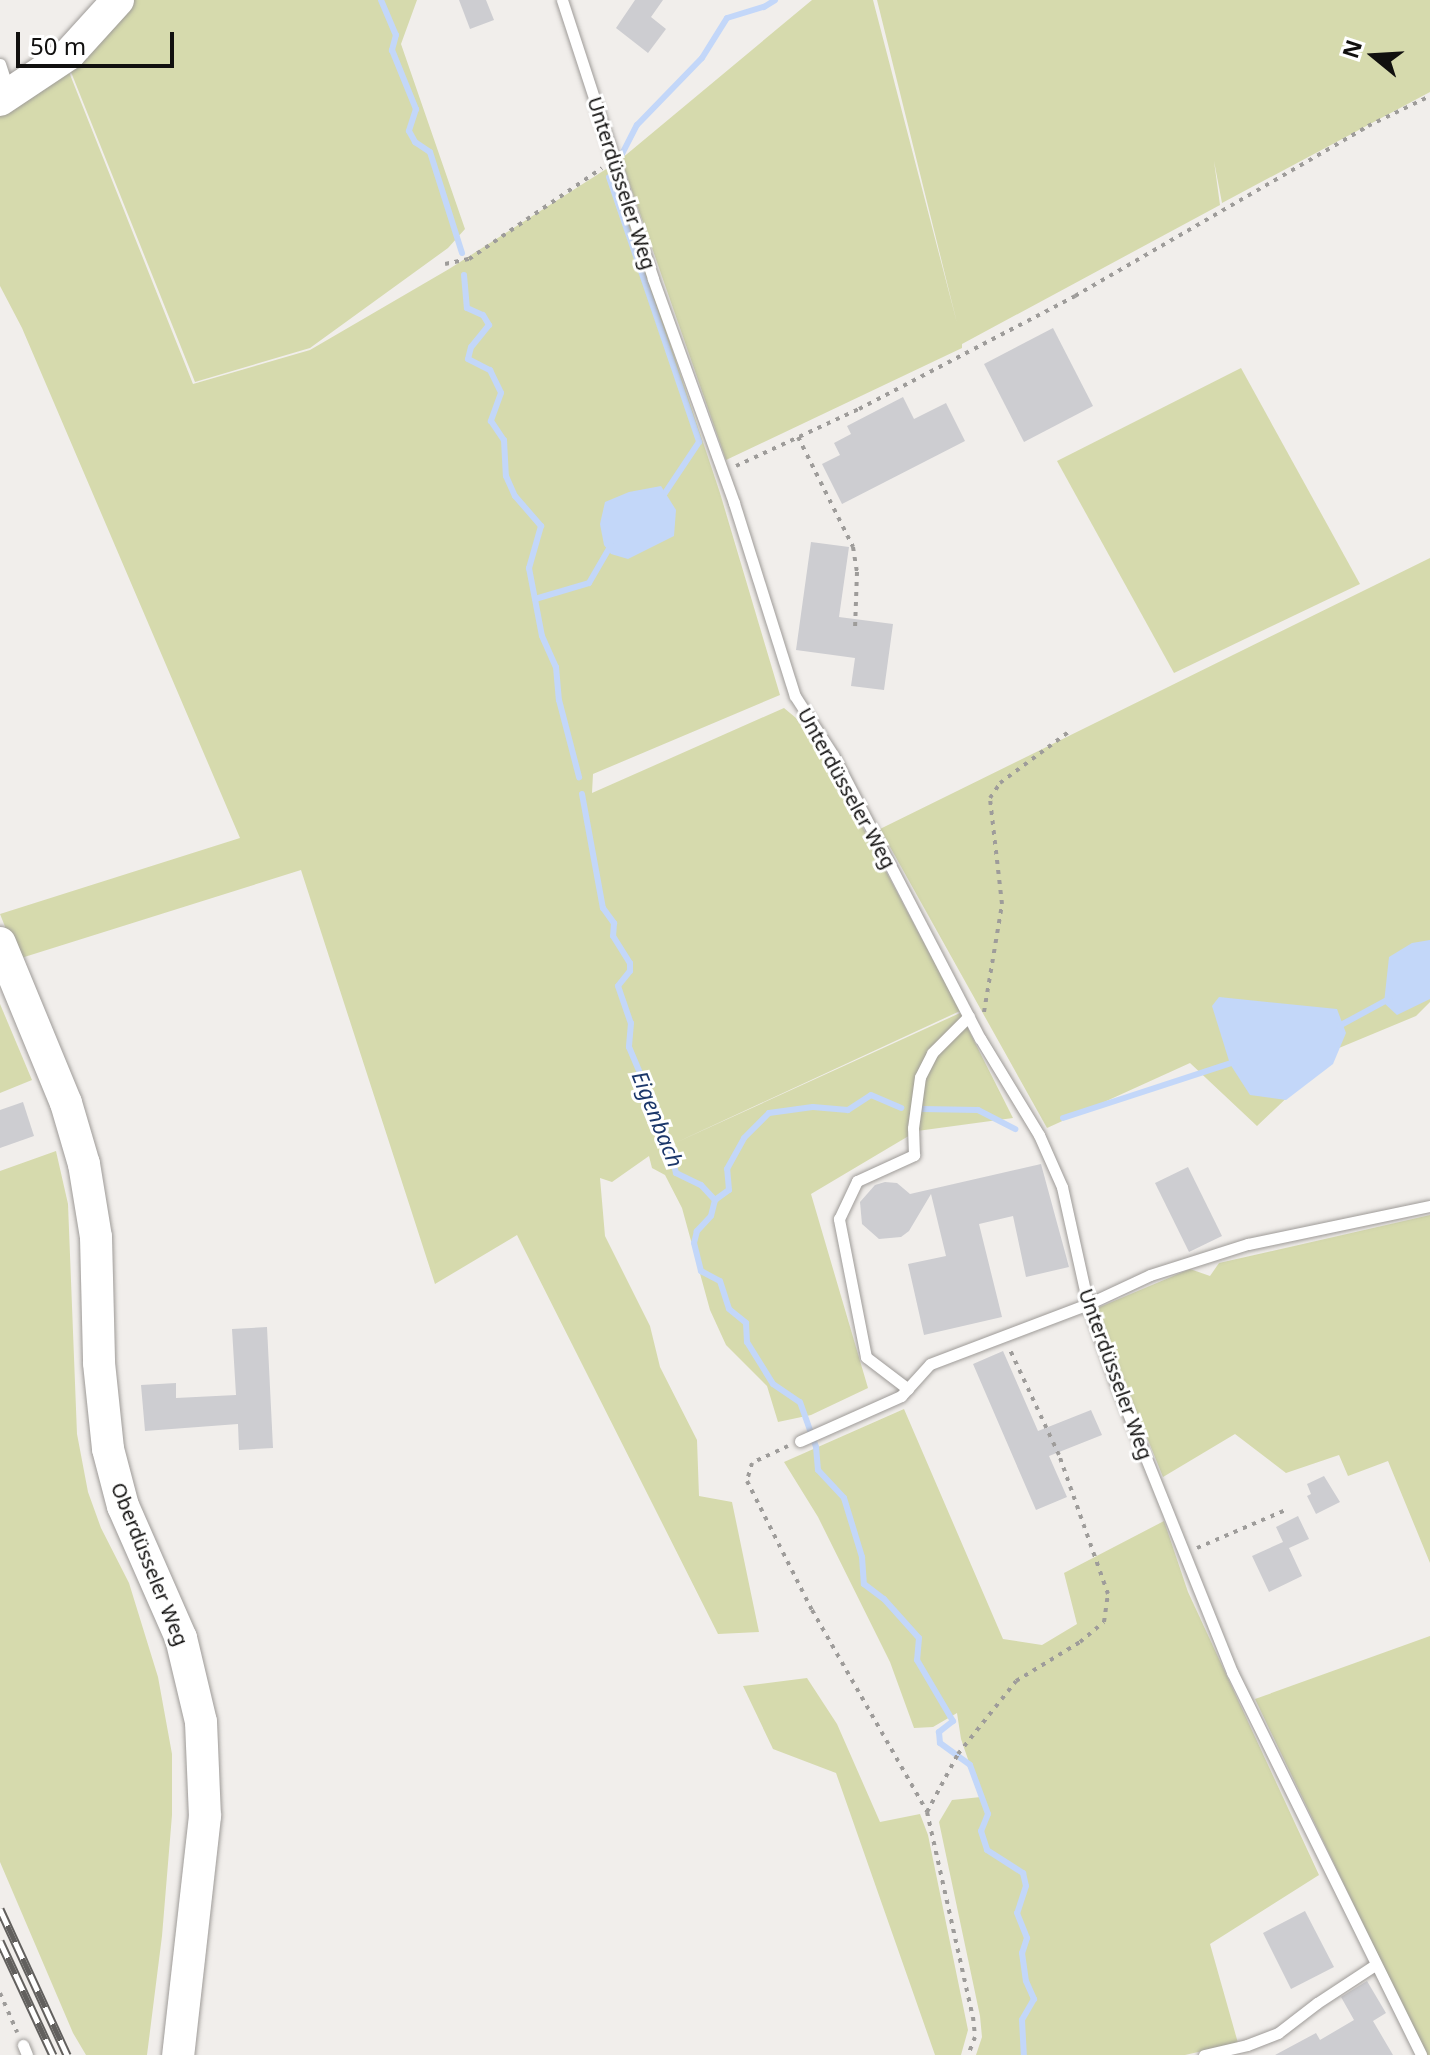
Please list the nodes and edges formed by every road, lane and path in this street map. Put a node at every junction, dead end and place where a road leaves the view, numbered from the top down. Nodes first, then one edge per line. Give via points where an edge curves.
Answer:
1 (118, 0) edge
2 (562, 0) edge
3 (0, 64) edge
4 (1430, 96) edge
5 (5, 98) edge
6 (615, 159) junction
7 (445, 264) dead end
8 (798, 437) junction
9 (723, 472) junction
10 (855, 629) dead end
11 (1071, 730) dead end
12 (0, 943) edge
13 (969, 1016) junction
14 (980, 1038) junction
15 (1430, 1206) edge
16 (1088, 1304) junction
17 (1004, 1336) junction
18 (908, 1389) junction
19 (800, 1441) joint
20 (1288, 1509) dead end
21 (1184, 1553) junction
22 (927, 1812) junction
23 (1375, 1965) junction
24 (0, 1993) edge
25 (25, 2050) edge
26 (178, 2055) edge
27 (968, 2055) edge
28 (1204, 2055) edge
29 (1421, 2055) edge

1 - 5 street via 69,54
2 - 6 lane, Unterdüsseler Weg
3 - 5 lane
4 - 8 path via 1368,126 1075,296
6 - 7 path via 469,259
6 - 9 lane, Unterdüsseler Weg
8 - 9 path
8 - 10 path via 853,547
9 - 13 lane, Unterdüsseler Weg via 795,696 833,755
11 - 14 path via 1000,783 990,798 1002,904
12 - 26 street, Oberdüsseler Weg via 66,1103 84,1164 96,1237 99,1363 108,1449 123,1506 181,1638 201,1722 205,1816
13 - 14 lane, Unterdüsseler Weg
13 - 18 lane via 932,1053 920,1077 914,1155 857,1181 839,1219 866,1357
14 - 16 lane, Unterdüsseler Weg via 1039,1135 1062,1187
15 - 16 lane via 1248,1244 1150,1275
16 - 17 lane
16 - 21 lane, Unterdüsseler Weg
17 - 18 lane via 930,1364
17 - 22 path via 1059,1455 1108,1594 1104,1622 1016,1681 958,1754
18 - 19 lane
19 - 22 path via 752,1463 747,1481 812,1610
20 - 21 path
21 - 23 lane, Unterdüsseler Weg via 1232,1672
22 - 27 path via 973,2017 975,2037
23 - 28 lane via 1278,2033
23 - 29 lane, Unterdüsseler Weg
24 - 25 path

